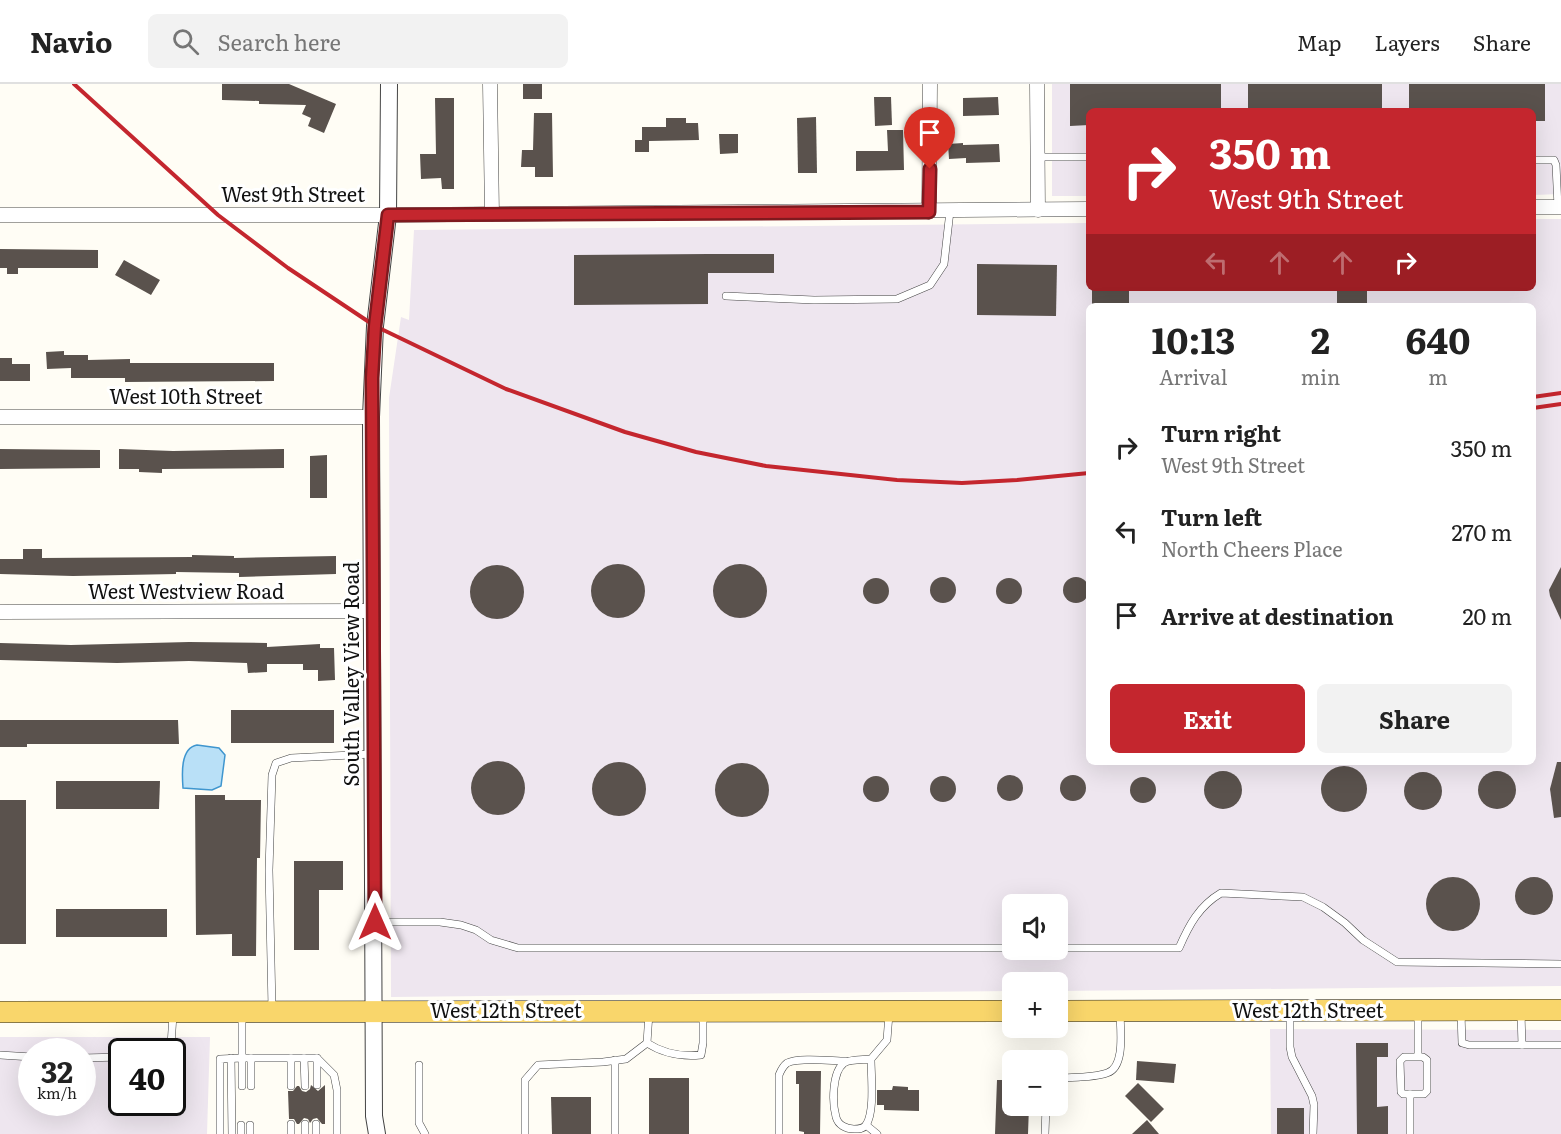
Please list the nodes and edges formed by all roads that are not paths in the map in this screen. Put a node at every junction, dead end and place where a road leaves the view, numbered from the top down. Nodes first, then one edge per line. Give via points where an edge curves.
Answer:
1 (388, 84) edge
2 (490, 84) edge
3 (930, 84) edge
4 (1037, 84) edge
5 (1037, 157) junction
6 (1086, 157) edge
7 (1536, 160) edge
8 (1536, 207) edge
9 (1559, 207) edge
10 (1086, 209) edge
11 (1038, 210) junction
12 (950, 211) junction
13 (929, 212) junction
14 (492, 214) junction
15 (0, 215) edge
16 (388, 215) junction
17 (726, 296) dead end
18 (0, 417) edge
19 (371, 417) junction
20 (372, 611) junction
21 (0, 612) edge
22 (373, 753) junction
23 (375, 922) junction
24 (1002, 948) edge
25 (1068, 948) edge
26 (1561, 964) edge
27 (1418, 1010) junction
28 (1461, 1010) junction
29 (1521, 1010) junction
30 (1560, 1010) edge
31 (173, 1011) junction
32 (242, 1011) junction
33 (272, 1011) junction
34 (375, 1011) junction
35 (649, 1011) junction
36 (703, 1011) junction
37 (889, 1011) junction
38 (1002, 1011) edge
39 (1068, 1011) edge
40 (1120, 1011) junction
41 (1290, 1011) junction
42 (0, 1012) edge
43 (171, 1038) edge
44 (647, 1043) junction
45 (1522, 1045) junction
46 (1561, 1045) edge
47 (0, 1055) edge
48 (18, 1056) edge
49 (1418, 1057) junction
50 (231, 1058) junction
51 (242, 1058) junction
52 (251, 1058) junction
53 (291, 1058) junction
54 (304, 1058) junction
55 (316, 1058) junction
56 (871, 1059) junction
57 (615, 1060) junction
58 (846, 1061) junction
59 (419, 1065) dead end
60 (1068, 1077) edge
61 (316, 1085) dead end
62 (242, 1086) dead end
63 (251, 1086) dead end
64 (291, 1086) dead end
65 (305, 1086) dead end
66 (1410, 1094) junction
67 (1046, 1116) edge
68 (291, 1124) dead end
69 (305, 1124) dead end
70 (316, 1124) dead end
71 (241, 1125) dead end
72 (250, 1125) dead end
73 (866, 1125) junction
74 (220, 1134) edge
75 (232, 1134) edge
76 (241, 1134) edge
77 (250, 1134) edge
78 (291, 1134) edge
79 (305, 1134) edge
80 (316, 1134) edge
81 (337, 1134) edge
82 (377, 1134) edge
83 (425, 1134) edge
84 (525, 1134) edge
85 (615, 1134) edge
86 (779, 1134) edge
87 (877, 1134) edge
88 (1045, 1134) edge
89 (1313, 1134) edge
90 (1410, 1134) edge

1 - 16 street, South Valley View Road
2 - 14 street
3 - 13 street
4 - 5 street
5 - 6 lane
5 - 11 street
7 - 9 lane via 1554,160
8 - 9 street
10 - 11 street, West 9th Street
11 - 12 street, West 9th Street
12 - 13 street, West 9th Street
12 - 17 lane via 944,264 930,285 897,299
13 - 14 street, West 9th Street
14 - 16 street, West 9th Street
15 - 16 street, West 9th Street
16 - 19 street, South Valley View Road via 375,326
18 - 19 street, West 10th Street
19 - 20 street, South Valley View Road
20 - 21 street, West Westview Road
20 - 22 street, South Valley View Road
22 - 23 street, South Valley View Road
22 - 33 lane via 291,758 276,764 272,775 269,870
23 - 24 lane via 461,925 518,948
23 - 34 street, South Valley View Road
25 - 26 lane via 1179,948 1200,909 1221,893 1303,897 1323,907 1397,962
27 - 28 main road, West 12th Street
27 - 41 main road, West 12th Street
27 - 49 lane
28 - 29 main road, West 12th Street
28 - 45 lane via 1462,1043
29 - 30 main road, West 12th Street
29 - 45 lane
31 - 32 main road, West 12th Street
31 - 42 main road, West 12th Street
31 - 43 lane
32 - 33 main road, West 12th Street
32 - 51 lane
33 - 34 main road, West 12th Street
34 - 35 main road, West 12th Street
34 - 82 street, South Valley View Road
35 - 36 main road, West 12th Street
35 - 44 lane
36 - 37 main road, West 12th Street
36 - 44 lane via 701,1054 661,1053
37 - 38 main road, West 12th Street
37 - 56 lane via 887,1040
39 - 40 main road, West 12th Street
40 - 41 main road, West 12th Street
40 - 60 lane via 1121,1054 1116,1066 1109,1073
41 - 89 lane via 1290,1047 1312,1096
44 - 57 lane via 626,1059
45 - 46 lane
47 - 48 lane
49 - 66 lane via 1427,1060 1427,1091
49 - 66 lane via 1404,1057 1400,1061 1401,1092
50 - 51 lane
50 - 74 lane via 220,1059
50 - 75 lane
51 - 52 lane
51 - 62 lane
52 - 53 lane
52 - 63 lane
53 - 54 lane
53 - 64 lane
54 - 55 lane
54 - 65 lane
55 - 61 lane
55 - 81 lane via 334,1075
56 - 58 lane
56 - 73 lane via 870,1113
57 - 84 lane via 538,1065 525,1080
57 - 85 lane
58 - 73 lane via 837,1069 834,1083 836,1116 839,1124 848,1129
58 - 86 lane via 788,1062 782,1068
59 - 83 lane via 418,1123
66 - 90 lane
67 - 88 lane
68 - 78 lane
69 - 79 lane
70 - 80 lane
71 - 76 lane
72 - 77 lane
73 - 87 lane

